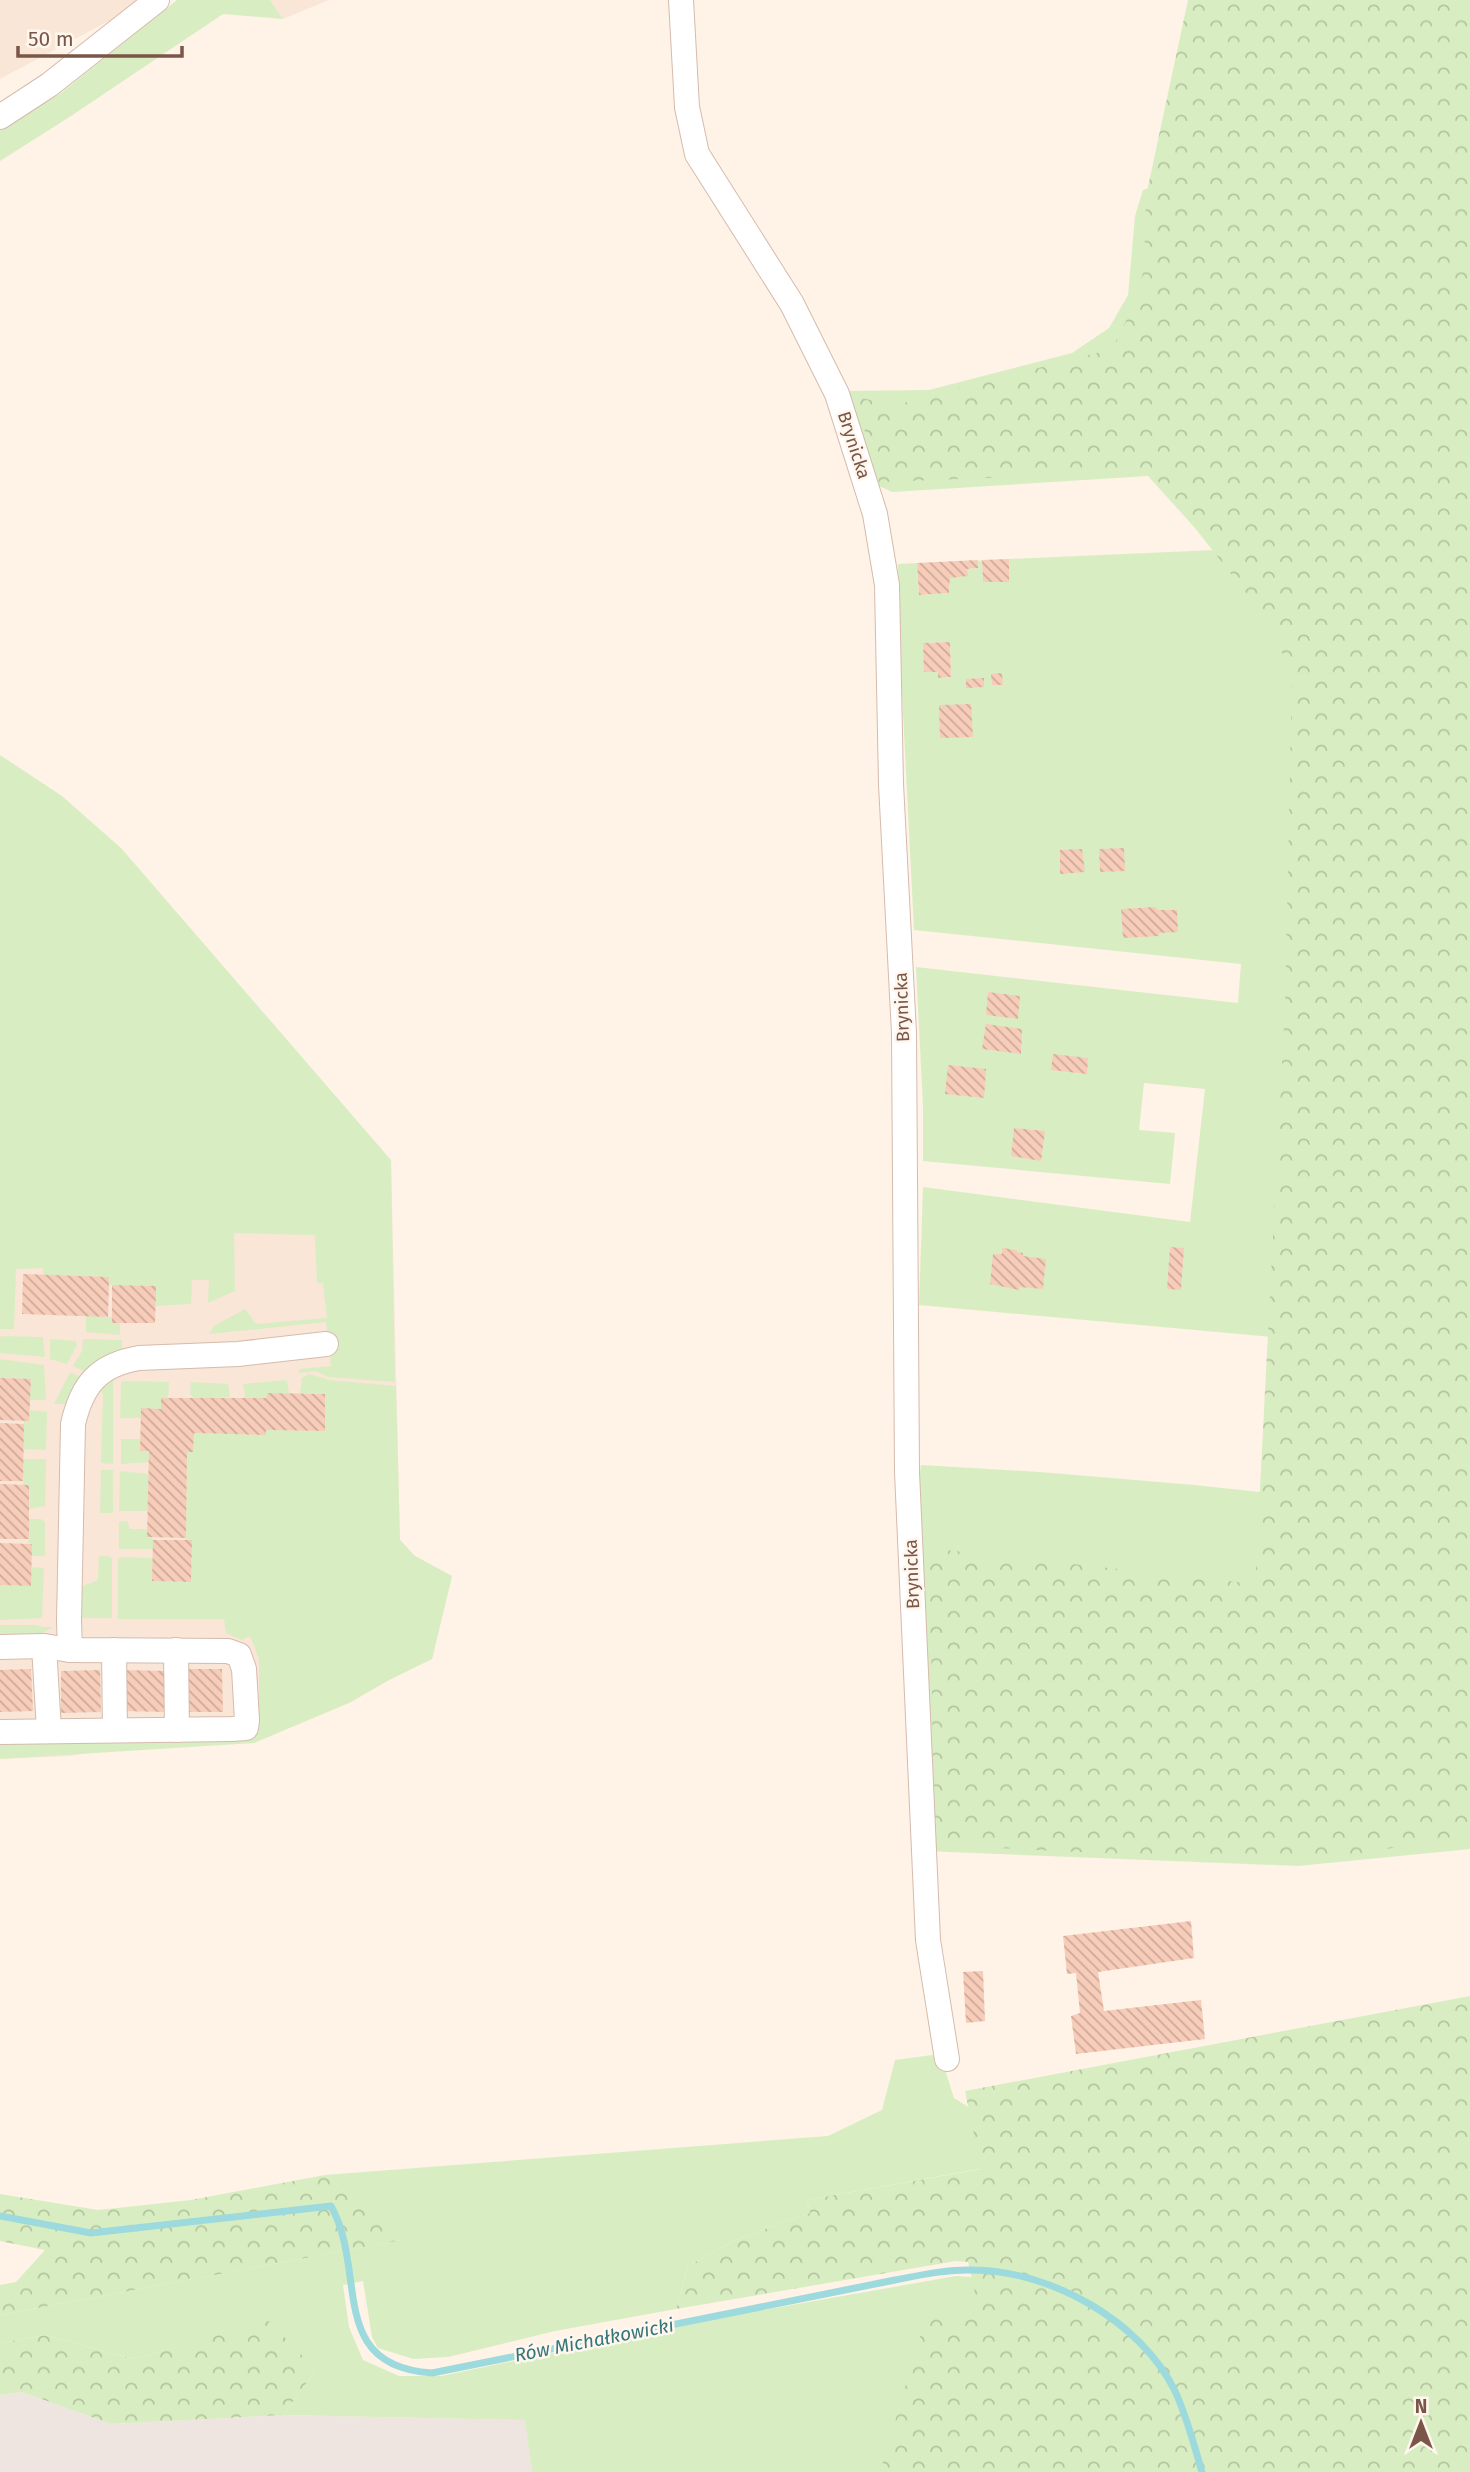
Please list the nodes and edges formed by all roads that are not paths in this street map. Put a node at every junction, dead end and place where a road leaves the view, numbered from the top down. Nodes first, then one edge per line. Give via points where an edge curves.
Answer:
1 (158, 0) edge
2 (681, 0) edge
3 (0, 117) edge
4 (326, 1344) dead end
5 (44, 1646) junction
6 (0, 1647) edge
7 (70, 1650) junction
8 (114, 1650) junction
9 (176, 1650) junction
10 (114, 1730) junction
11 (177, 1730) junction
12 (49, 1731) junction
13 (0, 1732) edge
14 (947, 2059) dead end

1 - 3 street
2 - 14 street, Brynicka via 687,107 698,154 792,304 837,394 876,514 887,584 891,784 904,1033 908,1499 928,1929
4 - 7 street via 238,1354 139,1357 107,1368 93,1380 78,1401 73,1424
5 - 6 street
5 - 7 street
5 - 12 street
7 - 8 street
8 - 9 street
8 - 10 street
9 - 11 street
9 - 11 street via 239,1655 247,1720 246,1728
10 - 11 street
10 - 12 street
12 - 13 street

